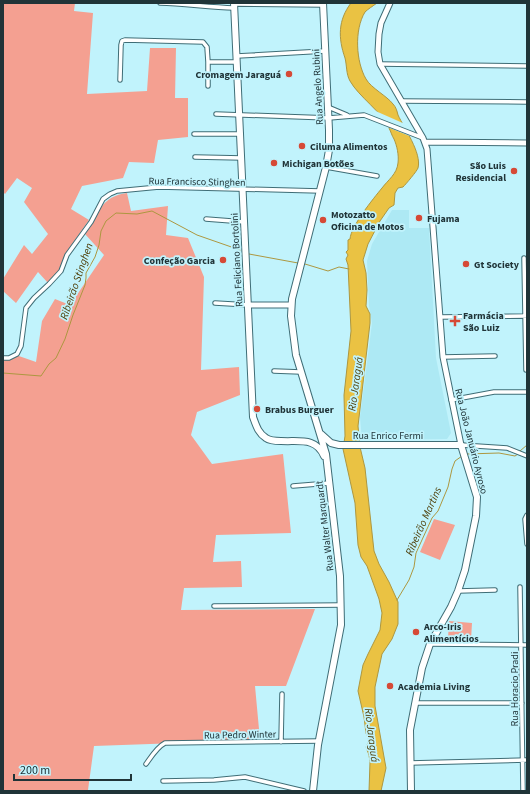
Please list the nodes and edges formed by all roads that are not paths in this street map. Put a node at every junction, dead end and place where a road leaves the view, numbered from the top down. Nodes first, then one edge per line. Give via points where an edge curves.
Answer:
1 (160, 3) edge
2 (390, 3) edge
3 (323, 4) edge
4 (234, 5) edge
5 (325, 51) junction
6 (237, 59) junction
7 (208, 62) junction
8 (380, 64) junction
9 (527, 66) edge
10 (120, 80) dead end
11 (208, 86) dead end
12 (401, 101) junction
13 (527, 102) edge
14 (328, 107) junction
15 (216, 114) dead end
16 (240, 114) junction
17 (348, 116) junction
18 (329, 118) junction
19 (194, 134) dead end
20 (241, 134) junction
21 (424, 140) junction
22 (527, 143) edge
23 (195, 157) dead end
24 (242, 158) junction
25 (326, 167) junction
26 (377, 176) dead end
27 (243, 189) junction
28 (320, 192) junction
29 (206, 219) dead end
30 (245, 222) junction
31 (524, 258) dead end
32 (302, 263) joint
33 (526, 278) edge
34 (215, 303) dead end
35 (249, 305) junction
36 (291, 305) junction
37 (440, 316) junction
38 (526, 316) edge
39 (495, 356) dead end
40 (3, 358) edge
41 (443, 358) junction
42 (526, 370) dead end
43 (274, 372) dead end
44 (301, 372) junction
45 (527, 392) edge
46 (451, 400) junction
47 (320, 433) junction
48 (311, 442) junction
49 (461, 445) junction
50 (525, 455) edge
51 (327, 463) junction
52 (330, 483) junction
53 (293, 486) dead end
54 (527, 515) edge
55 (527, 544) edge
56 (520, 587) dead end
57 (458, 590) junction
58 (495, 590) dead end
59 (214, 606) dead end
60 (341, 606) junction
61 (521, 606) junction
62 (527, 606) edge
63 (430, 644) junction
64 (522, 645) junction
65 (527, 645) edge
66 (522, 683) junction
67 (527, 683) edge
68 (282, 694) dead end
69 (415, 703) junction
70 (522, 703) junction
71 (522, 719) junction
72 (527, 719) edge
73 (319, 741) junction
74 (282, 742) junction
75 (525, 760) edge
76 (410, 763) junction
77 (146, 764) dead end
78 (163, 781) dead end
79 (304, 791) edge
80 (313, 791) edge
81 (411, 791) edge
82 (523, 791) edge

1 - 4 street via 209,7
2 - 8 main road, Rua João Januário Ayroso via 379,34
3 - 4 street
3 - 5 main road, Rua Angelo Rubini
4 - 6 main road, Rua Feliciano Bortolini
5 - 6 street
5 - 14 main road, Rua Angelo Rubini
6 - 7 street
6 - 16 main road, Rua Feliciano Bortolini
7 - 10 street via 207,47 203,42 125,40 121,45
7 - 11 street
8 - 9 street
8 - 12 main road, Rua João Januário Ayroso
12 - 13 street
12 - 21 main road, Rua João Januário Ayroso
14 - 17 street
14 - 18 main road, Rua Angelo Rubini
15 - 16 street
16 - 18 street
16 - 20 main road, Rua Feliciano Bortolini
17 - 18 street
17 - 21 street via 368,116
18 - 25 main road, Rua Angelo Rubini
19 - 20 street
20 - 24 main road, Rua Feliciano Bortolini
21 - 22 main road
21 - 37 main road, Rua João Januário Ayroso via 428,158
23 - 24 street
24 - 27 main road, Rua Feliciano Bortolini
25 - 26 street
25 - 28 main road, Rua Angelo Rubini
27 - 28 street, Rua Francisco Stinghen
27 - 30 main road, Rua Feliciano Bortolini
27 - 40 street, Rua Francisco Stinghen via 158,187 110,194 67,254 61,271 26,308 21,346 17,354
28 - 32 main road, Rua Angelo Rubini
29 - 30 street
30 - 35 main road, Rua Feliciano Bortolini
31 - 33 street
32 - 36 main road, Rua Walter Marquardt
33 - 38 street
34 - 35 street
35 - 36 main road
35 - 48 main road, Rua Feliciano Bortolini via 253,417 256,427 266,439 273,441
36 - 44 main road, Rua Walter Marquardt via 293,340
37 - 38 street
37 - 41 main road, Rua João Januário Ayroso
38 - 42 street
39 - 41 street
41 - 46 main road, Rua João Januário Ayroso
43 - 44 street
44 - 47 main road, Rua Walter Marquardt
45 - 46 street via 494,392
46 - 49 main road, Rua João Januário Ayroso
47 - 48 main road via 317,439
47 - 49 main road, Rua Enrico Fermi via 331,442 340,445
47 - 51 main road, Rua Walter Marquardt
48 - 51 main road via 320,449
49 - 50 street via 502,447
49 - 57 main road, Rua João Januário Ayroso via 474,485 477,506 465,570
51 - 52 main road, Rua Walter Marquardt
52 - 53 street
52 - 60 main road, Rua Walter Marquardt via 340,564
54 - 55 street
56 - 61 street, Rua Horacio Pradi
57 - 58 street
57 - 63 main road, Rua João Januário Ayroso
59 - 60 street
60 - 73 main road, Rua Walter Marquardt via 339,640
61 - 62 street
61 - 64 street, Rua Horacio Pradi
63 - 64 street
63 - 69 main road, Rua João Januário Ayroso
64 - 65 street
64 - 66 street, Rua Horacio Pradi
66 - 67 street
66 - 70 street, Rua Horacio Pradi
68 - 74 street
69 - 70 street
69 - 76 main road, Rua João Januário Ayroso via 410,730
70 - 71 street, Rua Horacio Pradi
71 - 72 street
71 - 75 street, Rua Horacio Pradi
73 - 74 street, Rua Pedro Winter
73 - 80 main road, Rua Walter Marquardt
74 - 77 street, Rua Pedro Winter via 165,744
75 - 76 street
75 - 82 street, Rua Horacio Pradi
76 - 81 main road, Rua João Januário Ayroso
78 - 79 street via 245,777

